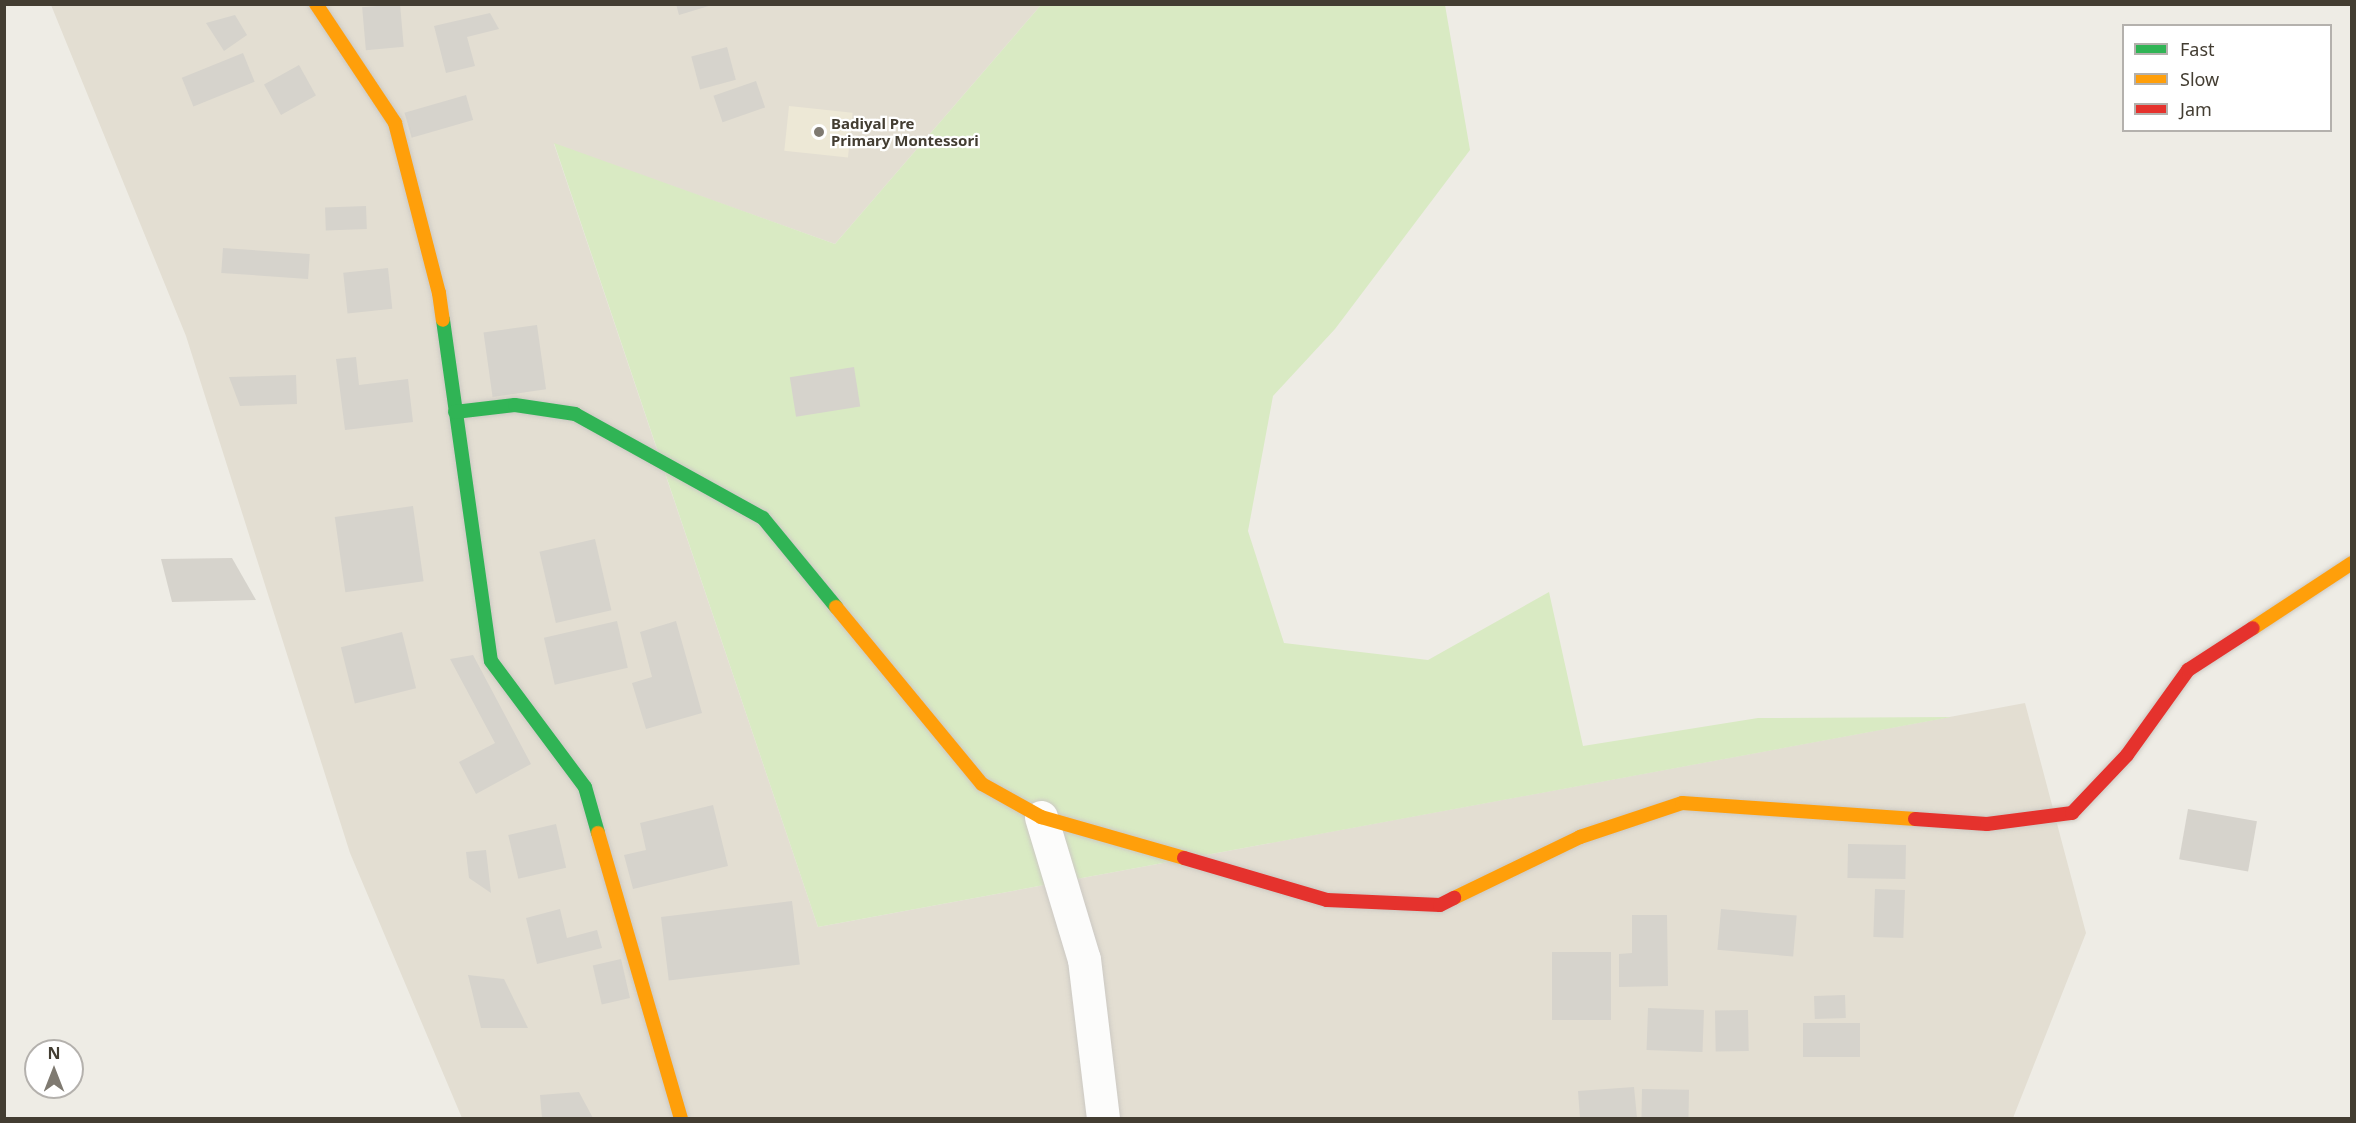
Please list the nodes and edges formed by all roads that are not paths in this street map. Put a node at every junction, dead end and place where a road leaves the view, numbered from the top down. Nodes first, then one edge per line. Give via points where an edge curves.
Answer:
1 (315, 4) edge
2 (455, 412) junction
3 (2352, 563) edge
4 (1041, 817) junction
5 (681, 1119) edge
6 (1103, 1119) edge

1 - 2 street via 395,123 439,293
2 - 4 street via 515,405 575,414 763,518 982,784
2 - 5 street via 491,661 585,786
3 - 4 street via 2188,670 2127,755 2072,813 1987,824 1682,803 1580,837 1440,905 1327,900
4 - 6 street via 1084,959

